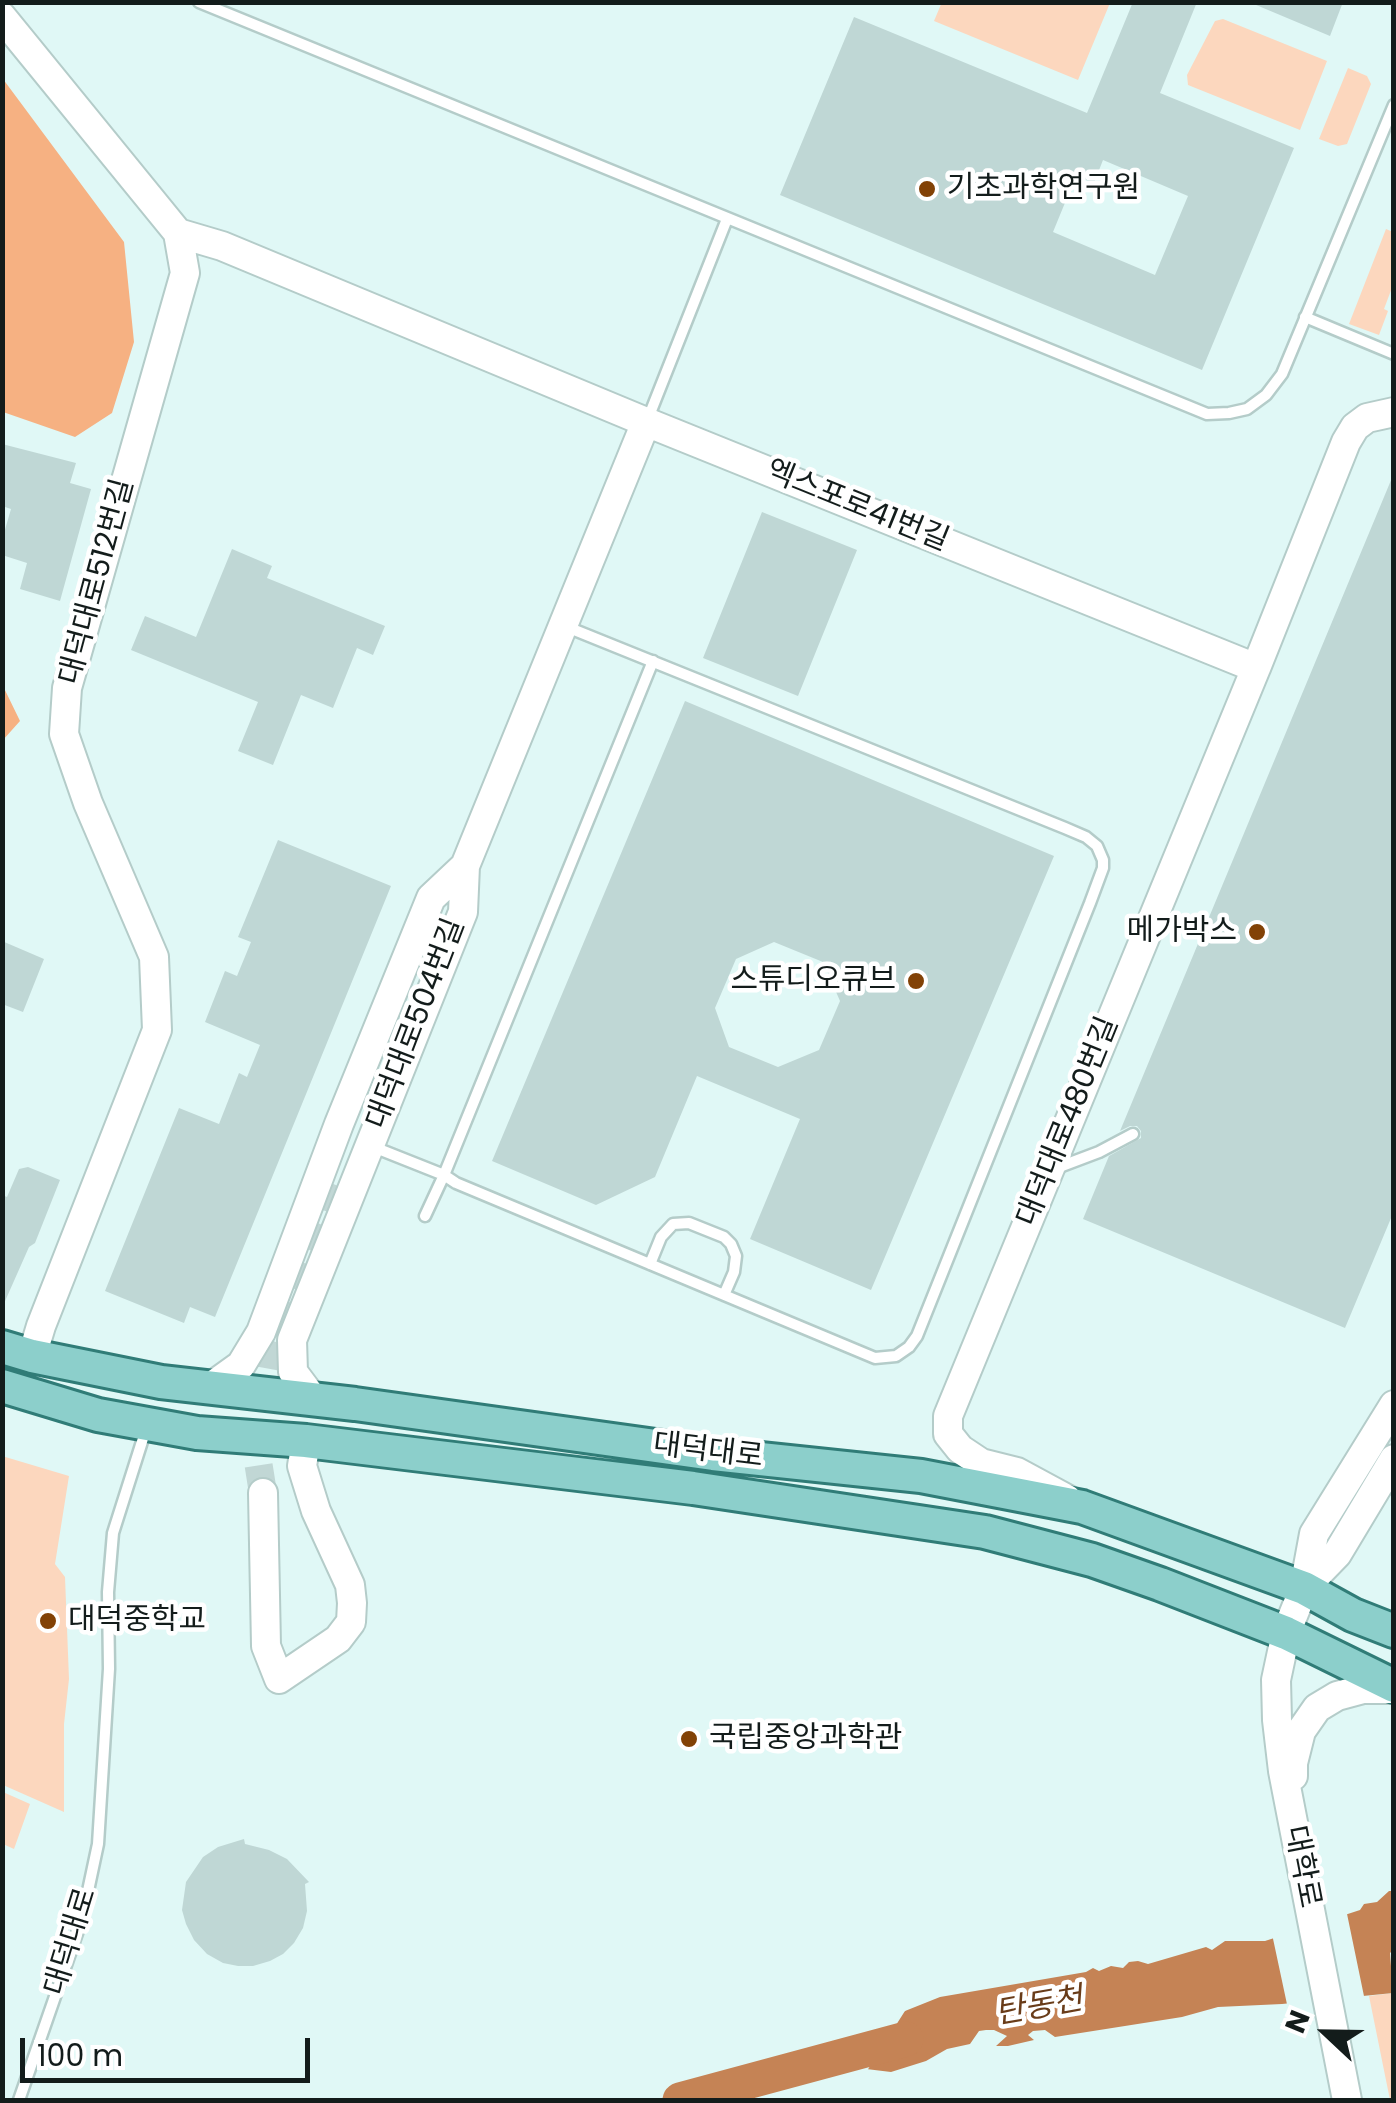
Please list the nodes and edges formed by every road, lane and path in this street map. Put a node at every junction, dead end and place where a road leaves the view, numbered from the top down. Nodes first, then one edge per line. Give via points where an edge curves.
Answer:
1 (199, 2) edge
2 (2, 17) edge
3 (1394, 105) edge
4 (727, 219) junction
5 (178, 233) junction
6 (1305, 317) junction
7 (1394, 354) edge
8 (1394, 412) edge
9 (646, 422) junction
10 (564, 626) junction
11 (653, 662) junction
12 (1256, 668) junction
13 (465, 866) junction
14 (1133, 1134) dead end
15 (370, 1146) junction
16 (1048, 1171) junction
17 (444, 1175) junction
18 (345, 1189) junction
19 (314, 1192) junction
20 (425, 1216) dead end
21 (650, 1264) junction
22 (724, 1295) junction
23 (17, 1352) edge
24 (2, 1386) edge
25 (209, 1388) junction
26 (314, 1400) junction
27 (1394, 1404) edge
28 (148, 1424) junction
29 (306, 1441) junction
30 (1394, 1458) edge
31 (263, 1492) tunnel mouth
32 (1082, 1507) junction
33 (1304, 1588) junction
34 (264, 1617) junction
35 (1394, 1632) edge
36 (1286, 1633) junction
37 (321, 1649) junction
38 (1394, 1688) edge
39 (1292, 1822) junction
40 (18, 2100) edge
41 (1347, 2100) edge

1 - 4 lane
2 - 5 street
3 - 6 lane
4 - 6 lane via 1206,414 1247,409 1266,394 1282,374
4 - 9 lane
5 - 9 street, 엑스포로41번길
5 - 23 street, 대덕대로512번길 via 185,273 66,688 64,734 154,957 156,1030 41,1326
6 - 7 lane
8 - 12 street via 1368,418 1346,442
9 - 10 street, 대덕대로504번길
9 - 12 street, 엑스포로41번길
10 - 11 lane
10 - 13 street, 대덕대로504번길
11 - 17 lane
11 - 22 lane via 1066,828 1097,846 1103,860 909,1347 874,1358
12 - 16 street, 대덕대로480번길
13 - 15 street, 대덕대로504번길 via 462,912
13 - 18 street
13 - 19 street via 430,898
14 - 16 lane
15 - 17 lane
15 - 18 street, 대덕대로504번길
16 - 32 street, 대덕대로480번길 via 948,1416 948,1434 981,1463 1017,1472
17 - 20 lane
17 - 21 lane
18 - 19 street via 335,1211 318,1209
18 - 26 street, 대덕대로504번길 via 292,1340 294,1372
19 - 25 street via 260,1332 241,1366
21 - 22 lane
21 - 22 lane via 672,1224 724,1238 736,1256
23 - 25 main road, 대덕대로
24 - 28 main road, 대덕대로
25 - 26 main road, 대덕대로
26 - 32 main road, 대덕대로 via 920,1476
27 - 33 street via 1314,1534
28 - 29 main road, 대덕대로
28 - 40 lane, 대덕대로 via 113,1532 98,1844 82,1919
29 - 36 main road, 대덕대로 via 985,1532 1092,1560
29 - 37 street via 302,1466 352,1603 351,1622
30 - 33 street via 1337,1554
31 - 34 street
32 - 33 main road, 대덕대로
33 - 35 main road, 대덕대로
33 - 36 street, 대학로
34 - 37 street via 291,1641
34 - 37 street via 279,1679
36 - 38 main road, 대덕대로
36 - 39 street, 대학로 via 1276,1680 1277,1720
38 - 39 street via 1337,1696 1317,1708 1293,1763
39 - 41 street, 대학로

